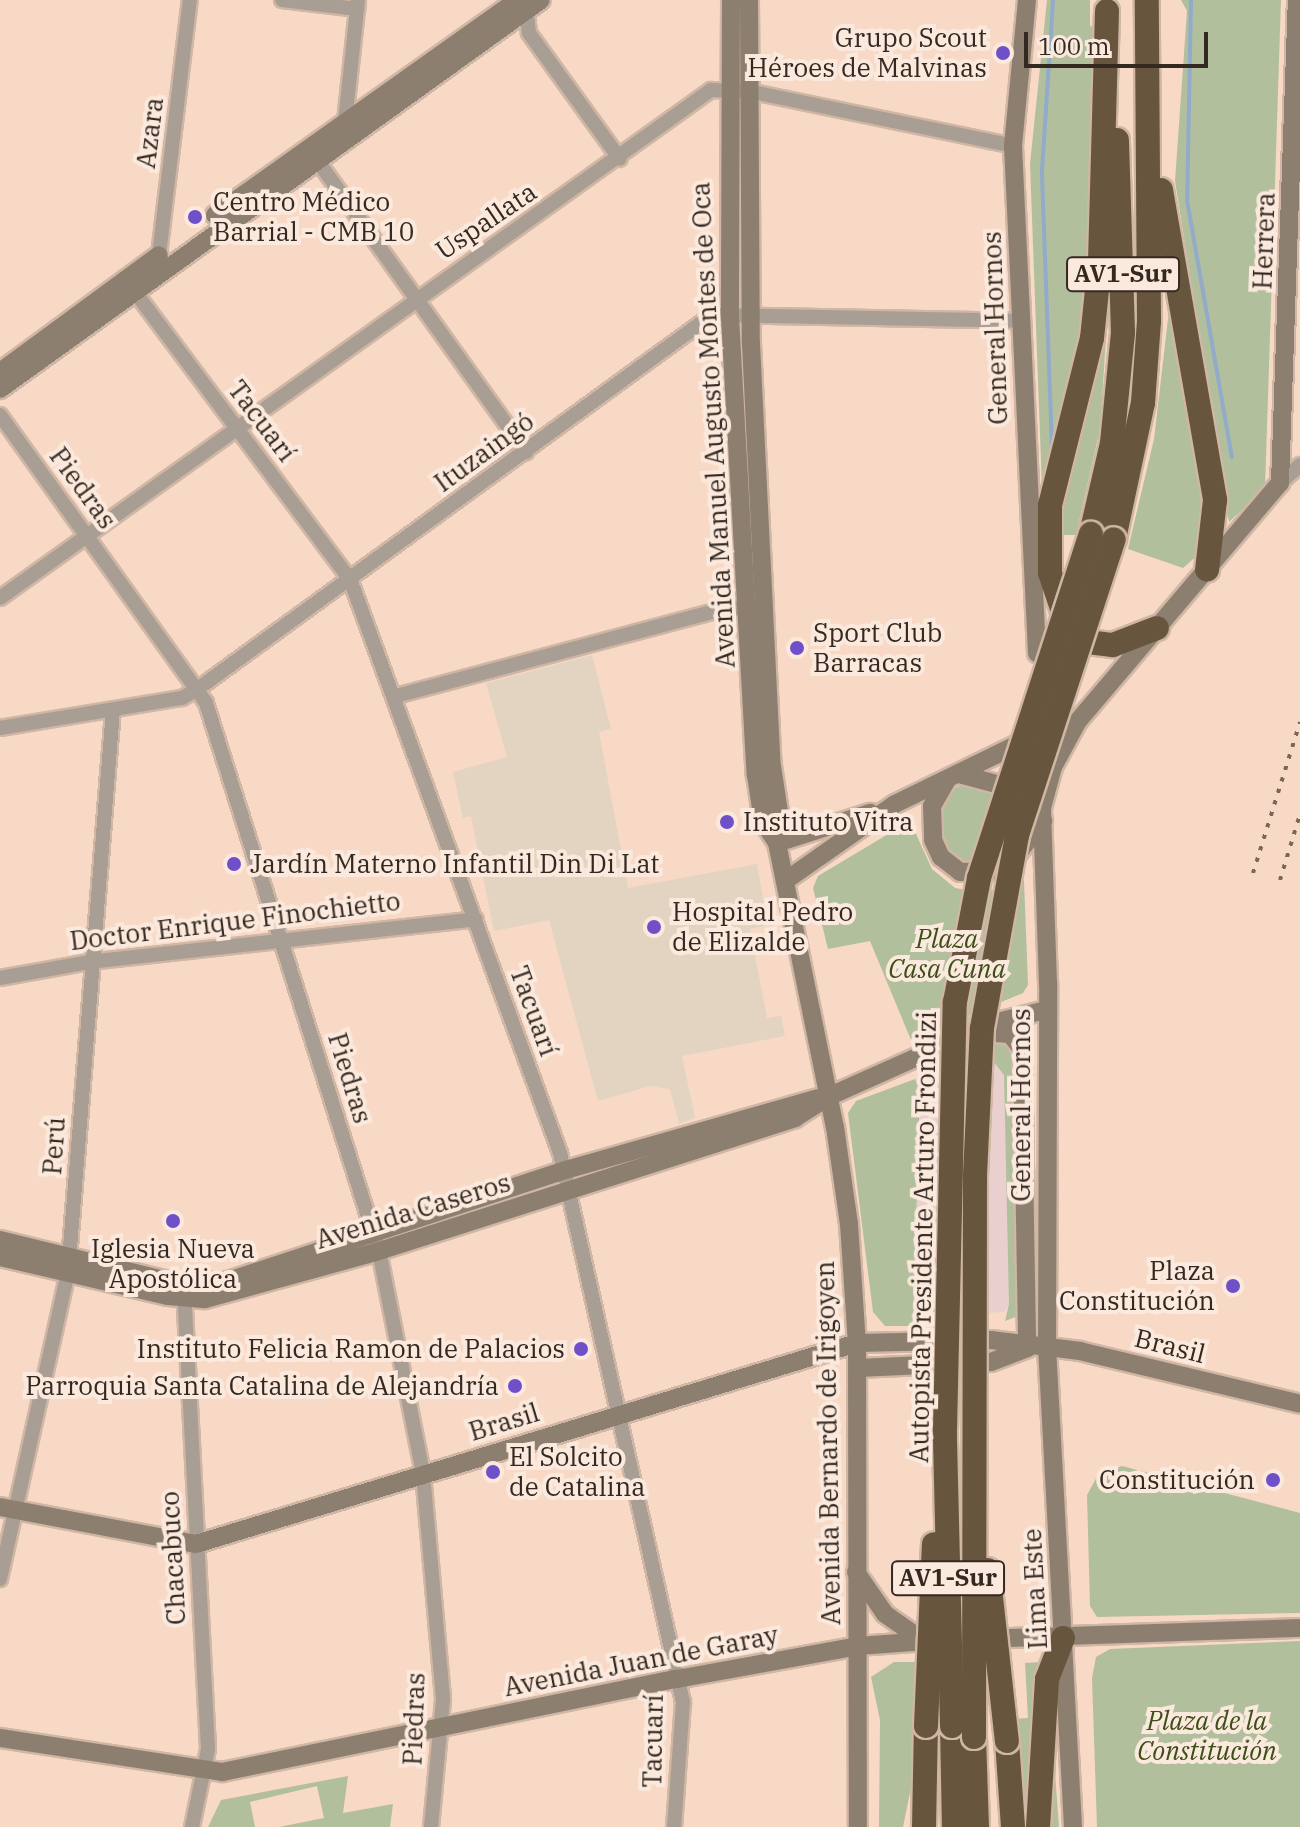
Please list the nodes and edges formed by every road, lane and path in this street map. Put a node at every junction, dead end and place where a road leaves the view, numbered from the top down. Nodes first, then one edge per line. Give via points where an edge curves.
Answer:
1 (190, 0) edge
2 (282, 0) edge
3 (541, 0) edge
4 (731, 0) edge
5 (749, 0) edge
6 (1027, 0) edge
7 (1147, 0) edge
8 (1297, 0) edge
9 (357, 4) edge
10 (522, 4) edge
11 (1107, 6) edge
12 (1146, 46) junction
13 (738, 90) junction
14 (344, 130) junction
15 (1013, 146) junction
16 (312, 153) junction
17 (620, 159) junction
18 (158, 263) junction
19 (129, 284) junction
20 (417, 297) junction
21 (730, 317) junction
22 (750, 318) junction
23 (1021, 321) junction
24 (1294, 330) edge
25 (0, 372) edge
26 (0, 389) edge
27 (0, 415) edge
28 (238, 429) junction
29 (526, 452) junction
30 (1300, 465) edge
31 (1280, 483) junction
32 (88, 536) junction
33 (1102, 536) junction
34 (1207, 570) junction
35 (350, 579) junction
36 (0, 598) edge
37 (755, 606) junction
38 (1064, 620) junction
39 (1157, 628) junction
40 (1037, 653) dead end
41 (199, 688) junction
42 (396, 696) junction
43 (113, 710) junction
44 (0, 728) edge
45 (1016, 745) joint
46 (952, 776) junction
47 (895, 804) junction
48 (1042, 814) junction
49 (777, 843) junction
50 (785, 881) junction
51 (476, 919) junction
52 (284, 942) junction
53 (89, 962) junction
54 (0, 978) edge
55 (1046, 1010) junction
56 (980, 1032) junction
57 (830, 1096) junction
58 (569, 1179) junction
59 (0, 1240) edge
60 (376, 1243) junction
61 (0, 1257) edge
62 (69, 1265) junction
63 (184, 1291) junction
64 (857, 1343) junction
65 (1027, 1348) junction
66 (1047, 1349) junction
67 (858, 1368) junction
68 (1300, 1404) edge
69 (621, 1413) junction
70 (945, 1430) junction
71 (423, 1474) junction
72 (977, 1488) junction
73 (8, 1508) edge
74 (196, 1544) junction
75 (856, 1572) junction
76 (0, 1579) edge
77 (1300, 1628) edge
78 (1063, 1638) junction
79 (922, 1640) junction
80 (858, 1646) junction
81 (677, 1679) junction
82 (441, 1726) junction
83 (0, 1738) edge
84 (1003, 1742) junction
85 (923, 1770) junction
86 (205, 1772) junction
87 (192, 1827) edge
88 (431, 1827) edge
89 (674, 1827) edge
90 (858, 1827) edge
91 (911, 1827) edge
92 (924, 1827) edge
93 (954, 1827) edge
94 (977, 1827) edge
95 (1004, 1827) edge
96 (1013, 1827) edge
97 (1038, 1827) edge
98 (1073, 1827) edge

1 - 18 street, Azara
2 - 9 street
3 - 10 main road
4 - 13 main road, Avenida Manuel Augusto Montes de Oca
5 - 13 main road, Avenida Manuel Augusto Montes de Oca
6 - 15 main road, General Hornos
7 - 12 highway, Autopista Presidente Arturo Frondizi / AV1-Sur
8 - 24 main road, Herrera
9 - 14 street
10 - 14 main road
10 - 17 street via 529,33
11 - 33 highway, Autopista Presidente Arturo Frondizi / AV1-Sur via 1121,192 1123,333
11 - 38 highway via 1100,261 1092,338 1048,522 1050,573
12 - 33 highway, Autopista Presidente Arturo Frondizi / AV1-Sur via 1149,321 1143,403
12 - 34 highway via 1169,250 1215,500
13 - 15 street
13 - 17 street, Uspallata via 711,90
13 - 21 main road, Avenida Manuel Augusto Montes de Oca
13 - 22 main road, Avenida Manuel Augusto Montes de Oca
14 - 16 main road
15 - 23 main road, General Hornos
16 - 18 main road
16 - 20 street
17 - 20 street, Uspallata
18 - 19 main road
19 - 25 main road
19 - 26 main road
19 - 28 street, Tacuarí
20 - 28 street, Uspallata
20 - 29 street
21 - 22 street, Ituzaingó
21 - 29 street, Ituzaingó via 712,315
21 - 37 main road, Avenida Manuel Augusto Montes de Oca
22 - 23 street, Ituzaingó
22 - 37 main road, Avenida Manuel Augusto Montes de Oca
23 - 40 main road, General Hornos
24 - 31 main road, Herrera
27 - 32 street, Piedras
28 - 32 street, Uspallata
28 - 35 street, Tacuarí
29 - 35 street, Ituzaingó
30 - 31 street
31 - 34 main road
32 - 36 street, Uspallata
32 - 41 street, Piedras
33 - 70 highway, Autopista Presidente Arturo Frondizi / AV1-Sur, bridge via 979,878 958,987
33 - 72 highway, Autopista Presidente Arturo Frondizi / AV1-Sur, bridge via 1017,835 995,936 977,1096
34 - 39 main road
35 - 41 street, Ituzaingó
35 - 42 street, Tacuarí
37 - 42 street
37 - 49 main road, Avenida Manuel Augusto Montes de Oca via 780,818
38 - 39 highway via 1072,632 1100,646
38 - 45 highway via 1050,711 1043,724
39 - 48 main road, General Hornos via 1078,721 1053,767
41 - 43 street, Ituzaingó via 182,698
41 - 52 street, Piedras
42 - 51 street, Tacuarí
43 - 44 street, Ituzaingó
43 - 53 street, Perú
45 - 46 main road
46 - 47 main road
46 - 48 main road via 1005,784
46 - 48 main road via 937,794 931,823 941,857 960,872 991,871 1012,861
47 - 49 main road
47 - 50 main road
48 - 55 main road, General Hornos
49 - 50 main road, Avenida Manuel Augusto Montes de Oca
50 - 57 main road, Avenida Manuel Augusto Montes de Oca
51 - 52 street, Doctor Enrique Finochietto
51 - 58 street, Tacuarí
52 - 53 street, Doctor Enrique Finochietto
52 - 60 street, Piedras
53 - 54 street, Doctor Enrique Finochietto
53 - 62 street, Perú
55 - 56 main road, Avenida Caseros via 993,1023
55 - 66 main road, General Hornos
56 - 57 main road, Avenida Caseros
56 - 65 main road, General Hornos via 1013,1035 1022,1049
57 - 58 main road, Avenida Caseros
57 - 64 main road, Avenida Bernardo de Irigoyen via 849,1224
58 - 60 main road, Avenida Caseros
58 - 69 street, Tacuarí
59 - 62 main road, Avenida Caseros
60 - 63 main road, Avenida Caseros via 205,1299
60 - 71 street, Piedras
61 - 62 main road, Avenida Caseros
62 - 63 main road, Avenida Caseros
62 - 73 street, Perú
63 - 74 street, Chacabuco
64 - 65 main road, Brasil via 991,1340
64 - 67 main road, Avenida Bernardo de Irigoyen
64 - 69 main road, Brasil
65 - 66 main road, Brasil
65 - 67 main road, Brasil via 991,1362
66 - 68 main road, Brasil via 1080,1351
66 - 78 main road, Lima Este
67 - 75 main road, Avenida Bernardo de Irigoyen
69 - 71 main road, Brasil
69 - 81 street, Tacuarí
70 - 85 highway, bridge via 930,1593
70 - 93 highway, Autopista Presidente Arturo Frondizi / AV1-Sur, bridge
71 - 74 main road, Brasil
71 - 82 street, Piedras
72 - 84 highway, bridge via 993,1602
72 - 94 highway, Autopista Presidente Arturo Frondizi / AV1-Sur, bridge
73 - 74 main road, Brasil
73 - 76 street, Perú
74 - 86 street, Chacabuco
75 - 79 main road via 885,1614
75 - 80 main road, Avenida Bernardo de Irigoyen
77 - 78 main road, Avenida Juan de Garay
78 - 79 main road, Avenida Juan de Garay
78 - 97 highway via 1047,1679
78 - 98 main road, Lima Este
79 - 80 main road, Avenida Juan de Garay
80 - 81 main road, Avenida Juan de Garay
80 - 90 main road, Avenida Bernardo de Irigoyen
81 - 82 main road, Avenida Juan de Garay
81 - 89 street, Tacuarí via 683,1702
82 - 86 main road, Avenida Juan de Garay
82 - 88 street, Piedras
83 - 86 main road, Avenida Juan de Garay
84 - 95 highway
84 - 96 highway
85 - 91 highway
85 - 92 highway
86 - 87 street, Chacabuco

